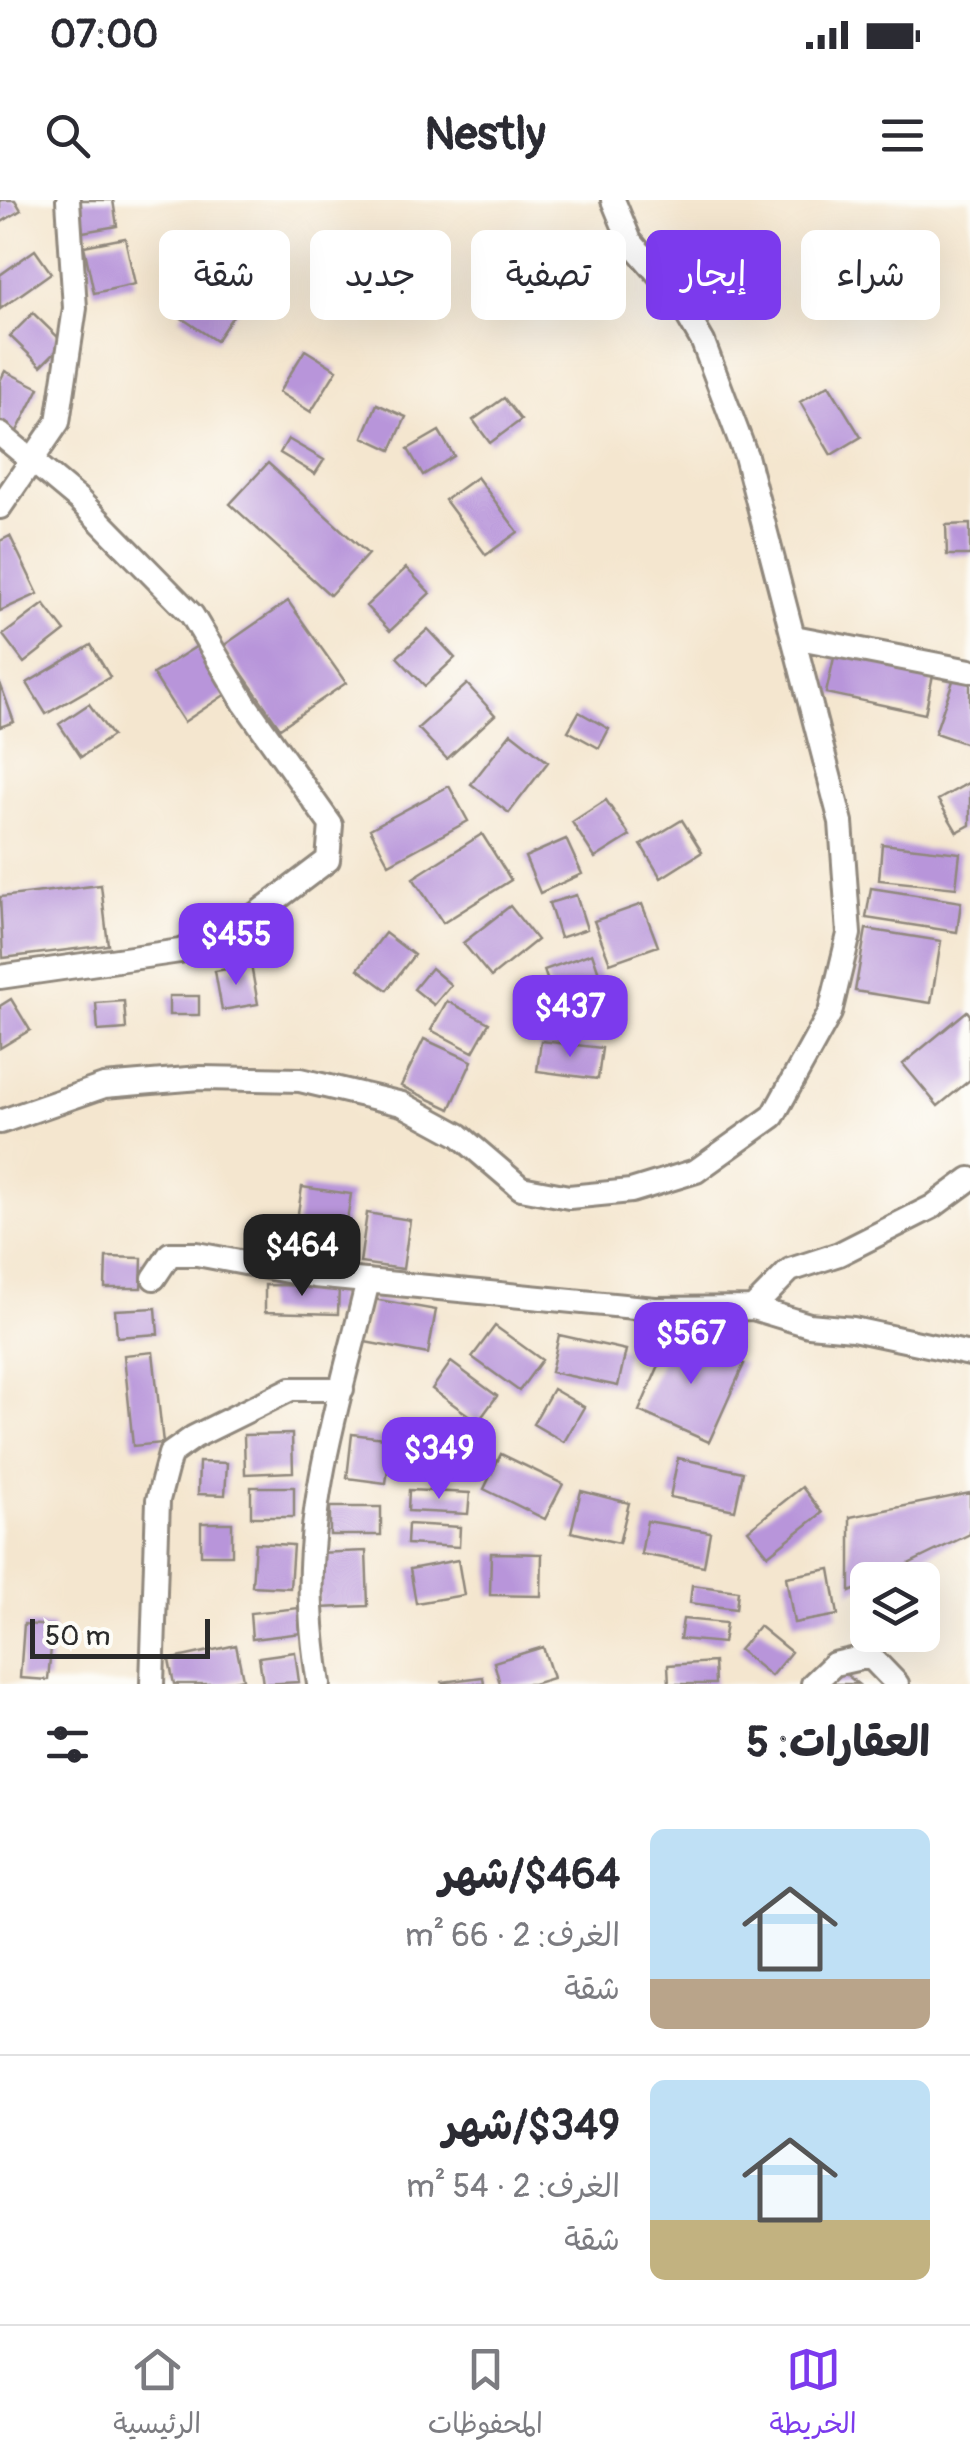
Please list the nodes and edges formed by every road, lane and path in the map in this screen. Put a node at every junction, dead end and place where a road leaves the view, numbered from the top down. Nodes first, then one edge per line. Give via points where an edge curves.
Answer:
1 (68, 200) edge
2 (612, 200) edge
3 (0, 434) edge
4 (32, 460) junction
5 (0, 508) edge
6 (794, 638) junction
7 (970, 671) edge
8 (0, 977) edge
9 (0, 1122) edge
10 (970, 1179) edge
11 (154, 1278) dead end
12 (368, 1281) junction
13 (754, 1308) junction
14 (970, 1354) edge
15 (342, 1389) junction
16 (152, 1684) edge
17 (319, 1684) edge
18 (813, 1684) edge
19 (897, 1684) edge

1 - 4 street via 75,308 68,368 58,422
2 - 6 street via 630,241 674,292 704,342 746,456
3 - 4 street
4 - 5 street
4 - 8 street via 192,615 331,825 328,860 238,928 180,951
6 - 7 street
6 - 9 street via 841,822 849,934 830,1013 772,1116 696,1172 631,1192 569,1198 521,1188 459,1135 402,1104 300,1080 200,1078 104,1086
10 - 13 street via 932,1207 855,1246 790,1270
11 - 12 street via 170,1254 197,1254
12 - 13 street via 655,1309
12 - 15 street
13 - 14 street via 809,1325
15 - 16 street via 292,1389 170,1454 158,1500
15 - 17 street via 314,1535 310,1606
18 - 19 street via 834,1664 870,1656

